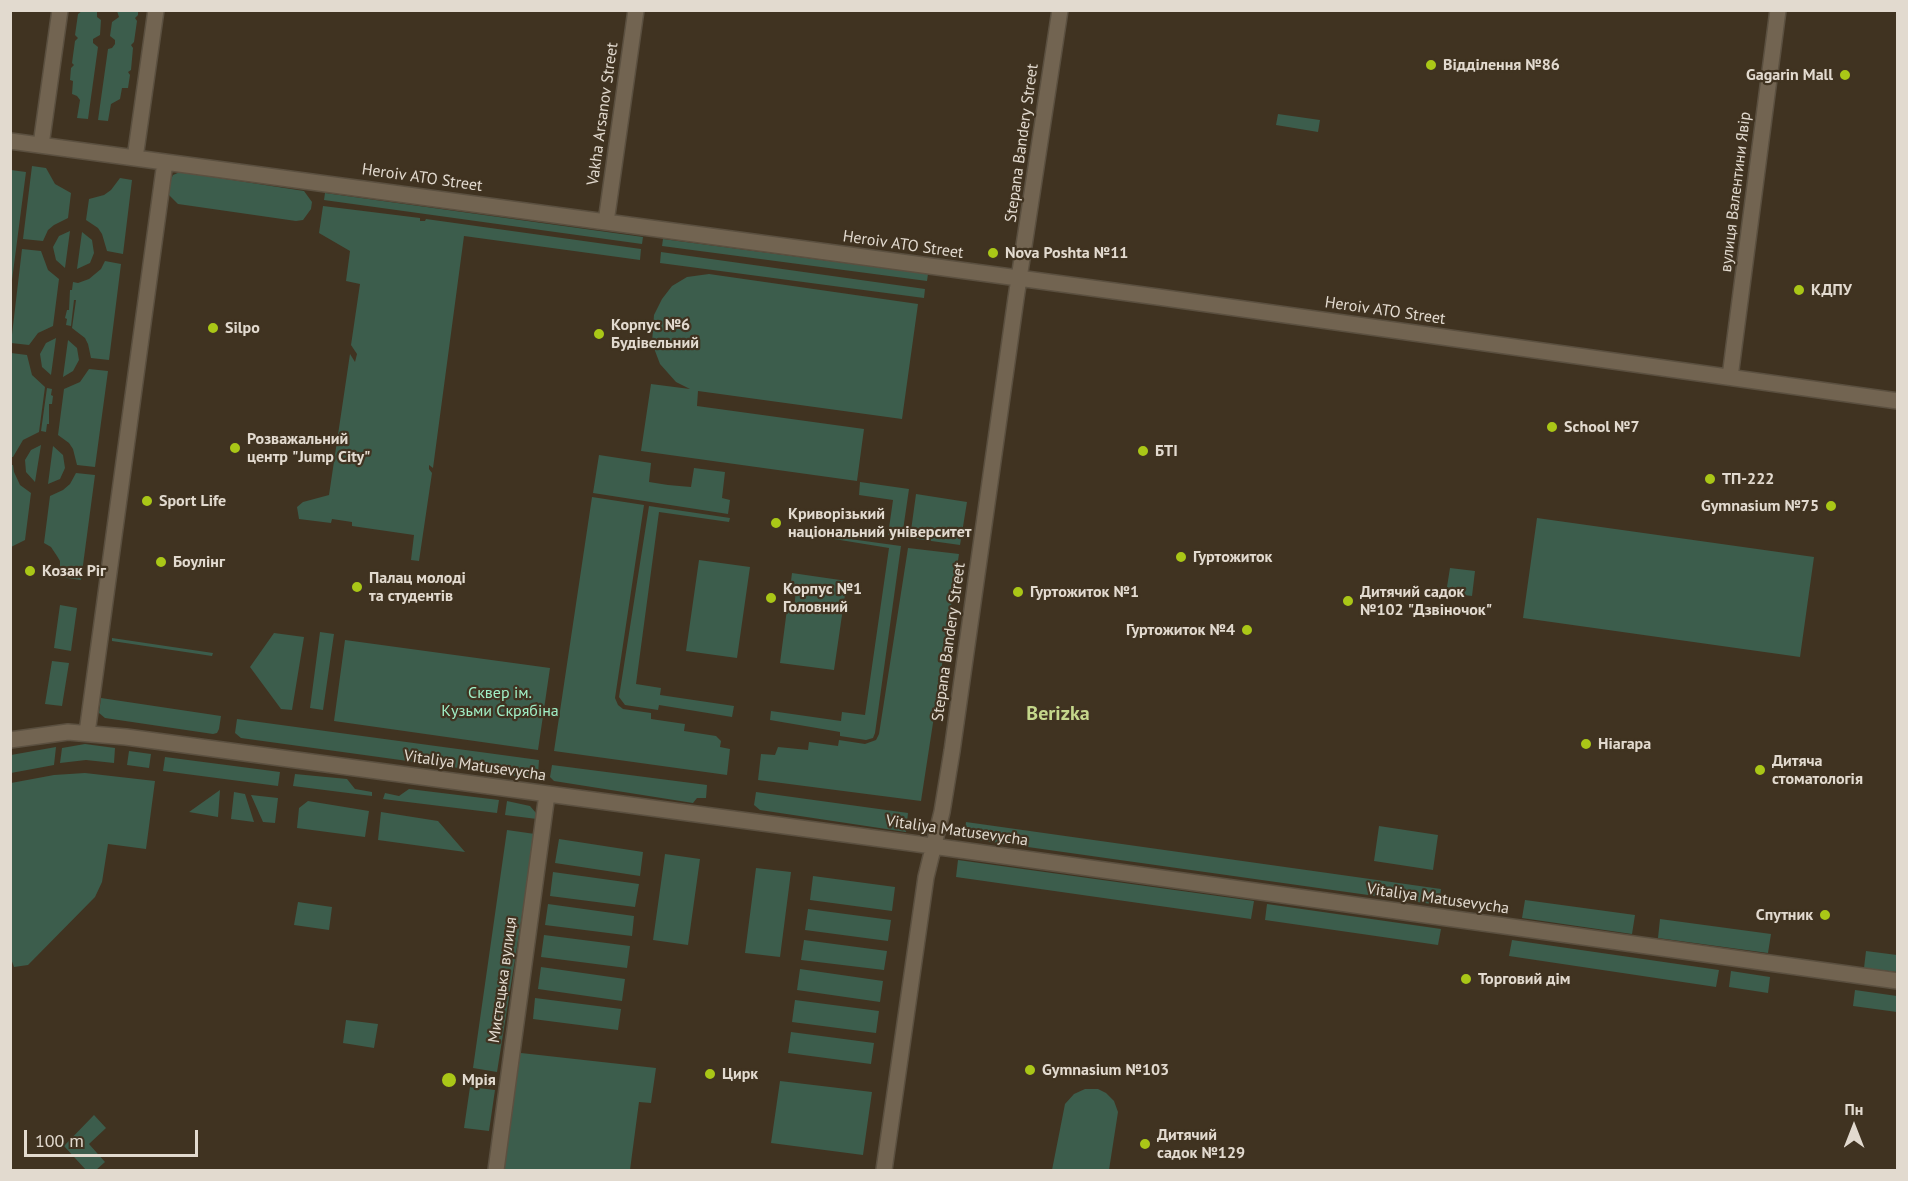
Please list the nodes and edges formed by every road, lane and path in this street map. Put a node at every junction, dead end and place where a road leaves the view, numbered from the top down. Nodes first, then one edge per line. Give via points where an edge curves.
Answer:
1 (60, 10) edge
2 (156, 10) edge
3 (636, 10) edge
4 (1060, 10) edge
5 (1778, 10) edge
6 (10, 141) edge
7 (41, 145) junction
8 (135, 158) junction
9 (165, 162) junction
10 (606, 222) junction
11 (1020, 279) junction
12 (1730, 377) junction
13 (1898, 401) edge
14 (87, 733) junction
15 (10, 740) edge
16 (547, 794) junction
17 (934, 846) junction
18 (1898, 981) edge
19 (496, 1170) edge
20 (884, 1170) edge

1 - 7 street
2 - 8 street
3 - 10 street, Vakha Arsanov Street
4 - 11 street, Stepana Bandery Street
5 - 12 street, вулиця Валентини Явір
6 - 7 street, Heroiv ATO Street
7 - 8 street, Heroiv ATO Street
8 - 9 street, Heroiv ATO Street
9 - 10 street, Heroiv ATO Street
9 - 14 street
10 - 11 street, Heroiv ATO Street
11 - 12 street, Heroiv ATO Street
11 - 17 street, Stepana Bandery Street via 952,751
12 - 13 street, Heroiv ATO Street
14 - 15 street, Vitaliya Matusevycha via 50,733
14 - 16 street, Vitaliya Matusevycha
16 - 17 street, Vitaliya Matusevycha
16 - 19 street, Мистецька вулиця
17 - 18 street, Vitaliya Matusevycha
17 - 20 street, Stepana Bandery Street via 926,877

